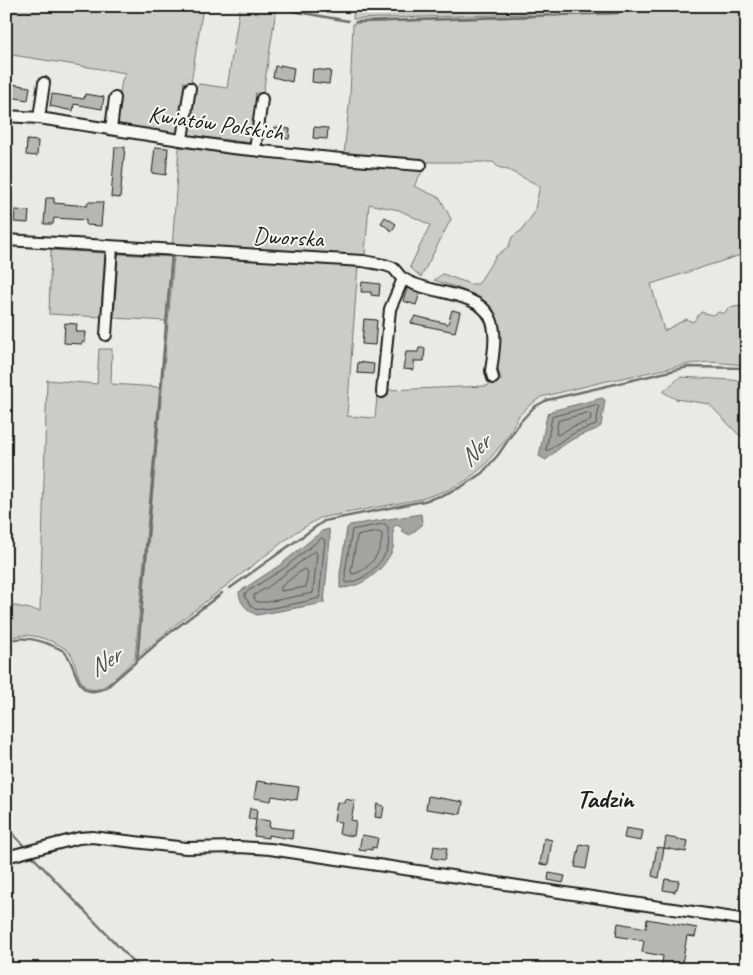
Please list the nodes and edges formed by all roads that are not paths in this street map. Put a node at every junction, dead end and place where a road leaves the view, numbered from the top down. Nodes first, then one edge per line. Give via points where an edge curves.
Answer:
1 (44, 83) dead end
2 (190, 88) dead end
3 (115, 98) dead end
4 (262, 99) dead end
5 (6, 116) edge
6 (38, 118) junction
7 (111, 129) junction
8 (182, 139) junction
9 (255, 150) junction
10 (420, 165) dead end
11 (6, 240) edge
12 (112, 247) junction
13 (403, 279) junction
14 (106, 335) dead end
15 (493, 378) dead end
16 (382, 392) dead end
17 (6, 857) edge
18 (747, 920) edge

1 - 6 street
2 - 8 street
3 - 7 street
4 - 9 street
5 - 6 street, Kwiatów Polskich
6 - 7 street, Kwiatów Polskich
7 - 8 street, Kwiatów Polskich
8 - 9 street, Kwiatów Polskich
9 - 10 street, Kwiatów Polskich
11 - 12 street, Dworska
12 - 13 street, Dworska via 362,261 393,268
12 - 14 street
13 - 15 street, Dworska via 431,290 464,297 490,316 494,326
13 - 16 street via 390,309
17 - 18 street via 92,837 186,848 270,849

